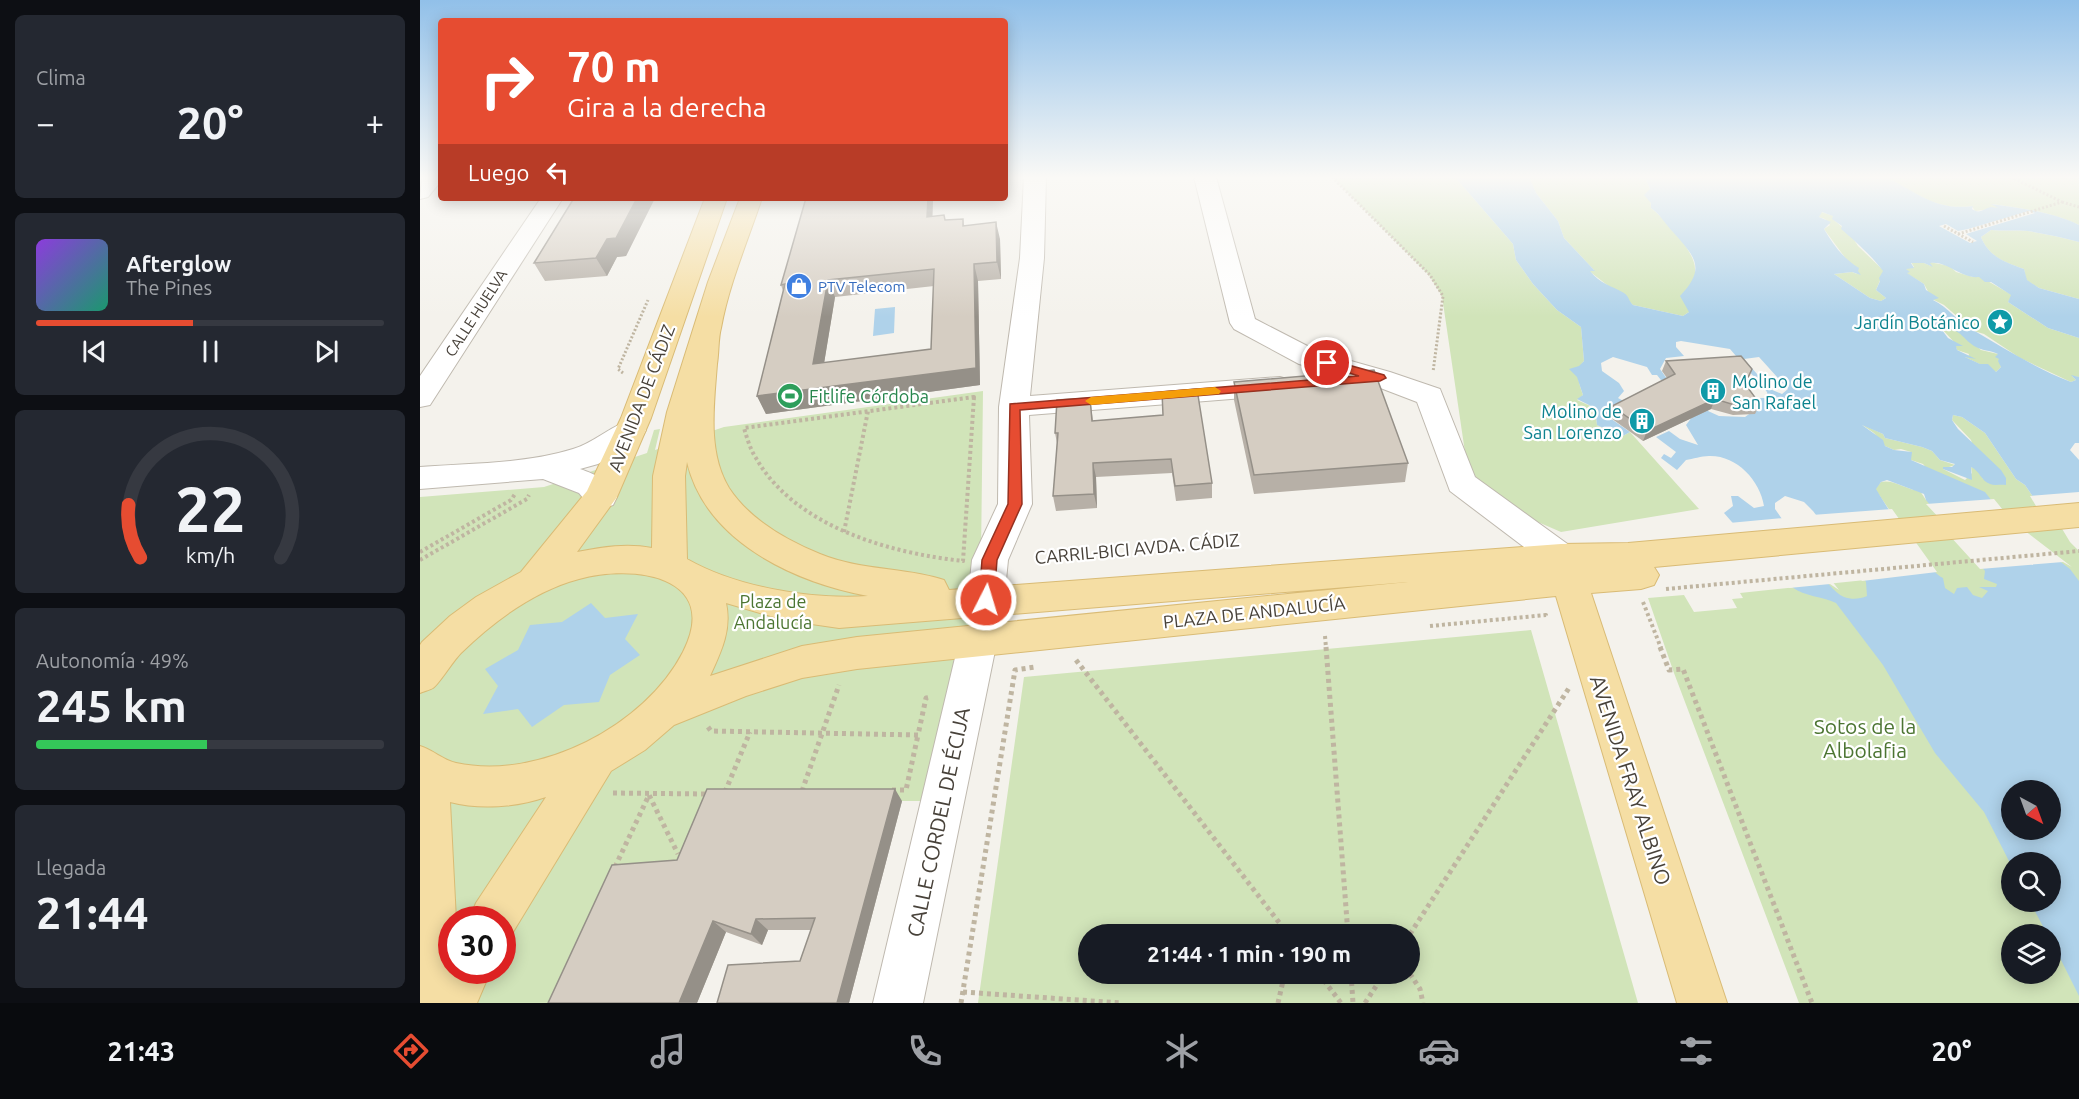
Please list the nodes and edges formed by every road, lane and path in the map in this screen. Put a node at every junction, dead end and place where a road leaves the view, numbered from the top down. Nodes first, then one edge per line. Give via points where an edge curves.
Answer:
1 (535, 224) edge
2 (706, 224) edge
3 (742, 224) edge
4 (1033, 224) edge
5 (1218, 224) edge
6 (1379, 224) edge
7 (1991, 224) edge
8 (1944, 226) dead end
9 (1958, 234) junction
10 (1973, 242) dead end
11 (650, 296) dead end
12 (707, 329) junction
13 (1380, 378) junction
14 (620, 383) dead end
15 (1430, 396) junction
16 (420, 398) edge
17 (1014, 407) junction
18 (868, 411) junction
19 (630, 430) junction
20 (539, 468) junction
21 (420, 478) edge
22 (601, 497) junction
23 (2079, 515) edge
24 (844, 532) junction
25 (2079, 535) edge
26 (2079, 551) edge
27 (420, 552) edge
28 (420, 560) edge
29 (977, 561) junction
30 (959, 570) dead end
31 (1566, 570) junction
32 (681, 572) junction
33 (1641, 580) junction
34 (534, 581) junction
35 (1546, 615) dead end
36 (470, 620) junction
37 (982, 620) junction
38 (1418, 627) dead end
39 (420, 634) edge
40 (1337, 635) dead end
41 (1325, 636) junction
42 (1313, 637) dead end
43 (847, 655) junction
44 (1088, 659) dead end
45 (1076, 660) junction
46 (1066, 662) dead end
47 (1045, 665) dead end
48 (420, 676) edge
49 (1570, 687) dead end
50 (926, 698) dead end
51 (678, 706) junction
52 (750, 732) junction
53 (821, 734) junction
54 (918, 735) junction
55 (596, 758) junction
56 (423, 768) edge
57 (883, 790) edge
58 (791, 792) edge
59 (802, 792) junction
60 (814, 792) edge
61 (735, 793) edge
62 (724, 794) junction
63 (649, 795) junction
64 (678, 854) edge
65 (613, 873) edge
66 (501, 906) edge
67 (1280, 924) edge
68 (1347, 924) edge
69 (1416, 924) edge
70 (426, 934) edge
71 (460, 984) edge
72 (1282, 984) edge
73 (1327, 984) edge
74 (1352, 984) edge
75 (1377, 984) edge
76 (1417, 984) edge
77 (963, 992) junction
78 (422, 1003) edge
79 (451, 1003) edge
80 (898, 1003) edge
81 (961, 1003) edge
82 (1121, 1003) edge
83 (1278, 1003) edge
84 (1341, 1003) edge
85 (1353, 1003) edge
86 (1365, 1003) edge
87 (1423, 1003) edge
88 (1702, 1003) edge
89 (1812, 1003) edge

1 - 16 street, CALLE HUELVA
2 - 19 main road, AVENIDA DE CÁDIZ
3 - 12 main road
4 - 17 street, CALLE CORDEL DE ÉCIJA
5 - 13 street via 1244,323 1309,358
6 - 15 path via 1430,275 1443,296
7 - 9 path
8 - 9 path
9 - 10 path
11 - 14 path via 618,369 624,373
12 - 32 main road via 682,412 669,476
12 - 37 main road via 700,443 704,470 730,513 780,550 816,567
13 - 15 street
13 - 17 street
15 - 31 street via 1461,483
17 - 29 street, CALLE CORDEL DE ÉCIJA via 1015,504
18 - 24 path
18 - 24 path via 744,428 756,460 776,484
18 - 29 path via 974,397
19 - 20 street via 587,456
19 - 22 main road, AVENIDA DE CÁDIZ
20 - 21 street
20 - 22 street via 590,485
20 - 27 path via 511,500
20 - 28 path via 526,500
22 - 34 main road, AVENIDA DE CÁDIZ
23 - 33 main road
24 - 29 path via 890,549 934,559
25 - 33 main road
26 - 33 path
29 - 30 path
29 - 37 street, CALLE CORDEL DE ÉCIJA
31 - 33 main road, PLAZA DE ANDALUCÍA
31 - 37 main road, PLAZA DE ANDALUCÍA via 1504,587
31 - 88 main road, AVENIDA FRAY ALBINO
32 - 34 main road, PLAZA DE ANDALUCÍA via 642,559 608,560 572,567
32 - 37 main road, PLAZA DE ANDALUCÍA via 779,606 806,611
32 - 51 main road, PLAZA DE ANDALUCÍA via 707,600 710,622 704,650
33 - 89 path via 1669,670 1683,669
34 - 36 main road, PLAZA DE ANDALUCÍA
35 - 38 path
36 - 39 main road
36 - 48 main road, PLAZA DE ANDALUCÍA via 440,648
37 - 43 main road, PLAZA DE ANDALUCÍA
37 - 80 street, CALLE CORDEL DE ÉCIJA
40 - 41 path
41 - 42 path
41 - 68 path
43 - 51 main road, PLAZA DE ANDALUCÍA via 801,663 738,682
43 - 53 path
44 - 45 path
45 - 46 path
45 - 67 path
47 - 77 path via 1015,670
49 - 69 path
50 - 54 path
51 - 52 path via 711,731
51 - 55 main road, PLAZA DE ANDALUCÍA
52 - 53 path
52 - 62 path
53 - 54 path
53 - 59 path
54 - 57 path via 906,790
55 - 56 main road, PLAZA DE ANDALUCÍA via 548,777 501,787 458,785
55 - 66 main road
56 - 70 main road via 432,852
58 - 59 path
59 - 60 path
61 - 62 path
62 - 63 path
63 - 64 path
63 - 65 path
70 - 78 main road via 428,978
71 - 79 main road
72 - 83 path
73 - 84 path
74 - 85 path
75 - 86 path
76 - 87 path
77 - 81 path
77 - 82 path

